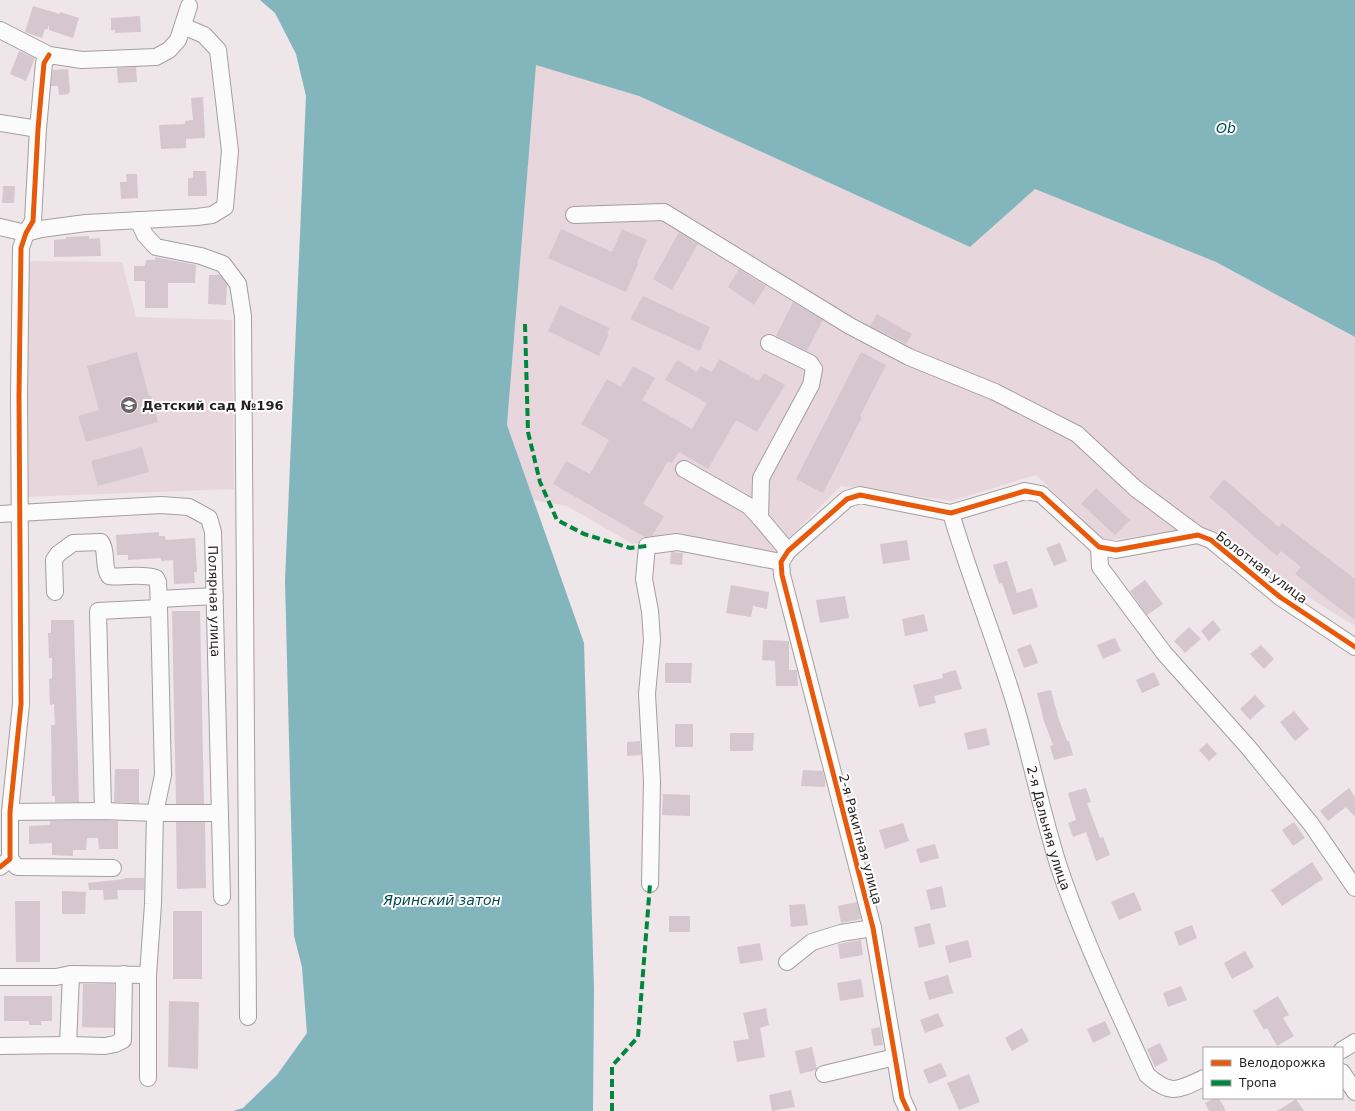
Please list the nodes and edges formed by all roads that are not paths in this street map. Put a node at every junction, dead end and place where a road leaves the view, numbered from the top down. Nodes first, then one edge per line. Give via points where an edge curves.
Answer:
1 (189, 6) dead end
2 (183, 26) junction
3 (0, 30) edge
4 (49, 55) junction
5 (0, 123) edge
6 (38, 128) junction
7 (574, 215) dead end
8 (138, 220) junction
9 (0, 227) edge
10 (26, 233) junction
11 (769, 343) dead end
12 (684, 469) dead end
13 (951, 512) junction
14 (0, 514) edge
15 (20, 514) junction
16 (760, 518) junction
17 (1198, 535) junction
18 (1099, 546) junction
19 (784, 563) junction
20 (55, 592) dead end
21 (215, 596) junction
22 (159, 603) junction
23 (1355, 647) edge
24 (7, 802) edge
25 (103, 811) junction
26 (220, 812) junction
27 (155, 813) junction
28 (5, 863) edge
29 (113, 868) dead end
30 (650, 884) dead end
31 (1355, 888) edge
32 (222, 897) dead end
33 (873, 928) junction
34 (787, 962) dead end
35 (71, 974) junction
36 (124, 974) junction
37 (148, 975) junction
38 (0, 977) edge
39 (248, 1017) dead end
40 (1355, 1042) edge
41 (68, 1045) junction
42 (0, 1046) edge
43 (1343, 1049) edge
44 (895, 1057) junction
45 (824, 1074) dead end
46 (1343, 1074) edge
47 (148, 1078) dead end
48 (1203, 1078) edge
49 (1355, 1092) edge
50 (908, 1111) edge

1 - 2 street
2 - 4 street via 178,40 168,50 156,56 82,60
2 - 8 street via 204,35 218,50 230,151 225,207 212,215
3 - 4 street
4 - 6 street via 44,63
5 - 6 street
6 - 10 street via 33,221
7 - 17 street via 664,212 850,326 909,357 995,392 1077,434 1135,488
8 - 10 street via 86,223
8 - 39 street via 145,235 156,247 201,256 223,264 238,284 243,316
9 - 10 street
10 - 15 street via 21,248
11 - 16 street via 810,362 814,368 811,385 761,478
12 - 16 street via 749,506
13 - 18 street via 1025,491 1040,494
13 - 19 street via 860,495 846,499
13 - 48 street, 2-я Дальняя улица via 1014,700 1058,864 1085,936 1147,1075 1166,1088 1180,1089
14 - 15 street, Полярная улица
15 - 21 street, Полярная улица via 161,505 189,507 209,518 214,532
15 - 24 street via 21,704
16 - 19 street
17 - 18 street, Болотная улица via 1116,550
17 - 23 street, Болотная улица via 1211,540 1280,597
18 - 31 street via 1100,567 1160,647 1248,747 1311,824
19 - 30 street via 676,542 647,546 644,579 652,640 647,694 652,781
19 - 33 street, 2-я Ракитная улица
20 - 22 street via 54,560 58,554 73,543 101,542 104,546 109,576 156,578
21 - 22 street
21 - 26 street, Полярная улица
22 - 25 street via 98,611
22 - 27 street via 163,776
24 - 25 street
24 - 28 street
25 - 27 street
26 - 27 street
26 - 32 street, Полярная улица
27 - 37 street
28 - 29 street via 17,867
33 - 34 street via 841,933 812,942
33 - 44 street, 2-я Ракитная улица
35 - 36 street
35 - 38 street via 56,977
35 - 41 street
36 - 37 street
36 - 41 street via 123,1040 105,1046
37 - 47 street
40 - 43 street
41 - 42 street
44 - 45 street
44 - 50 street, 2-я Ракитная улица via 902,1098
46 - 49 street

